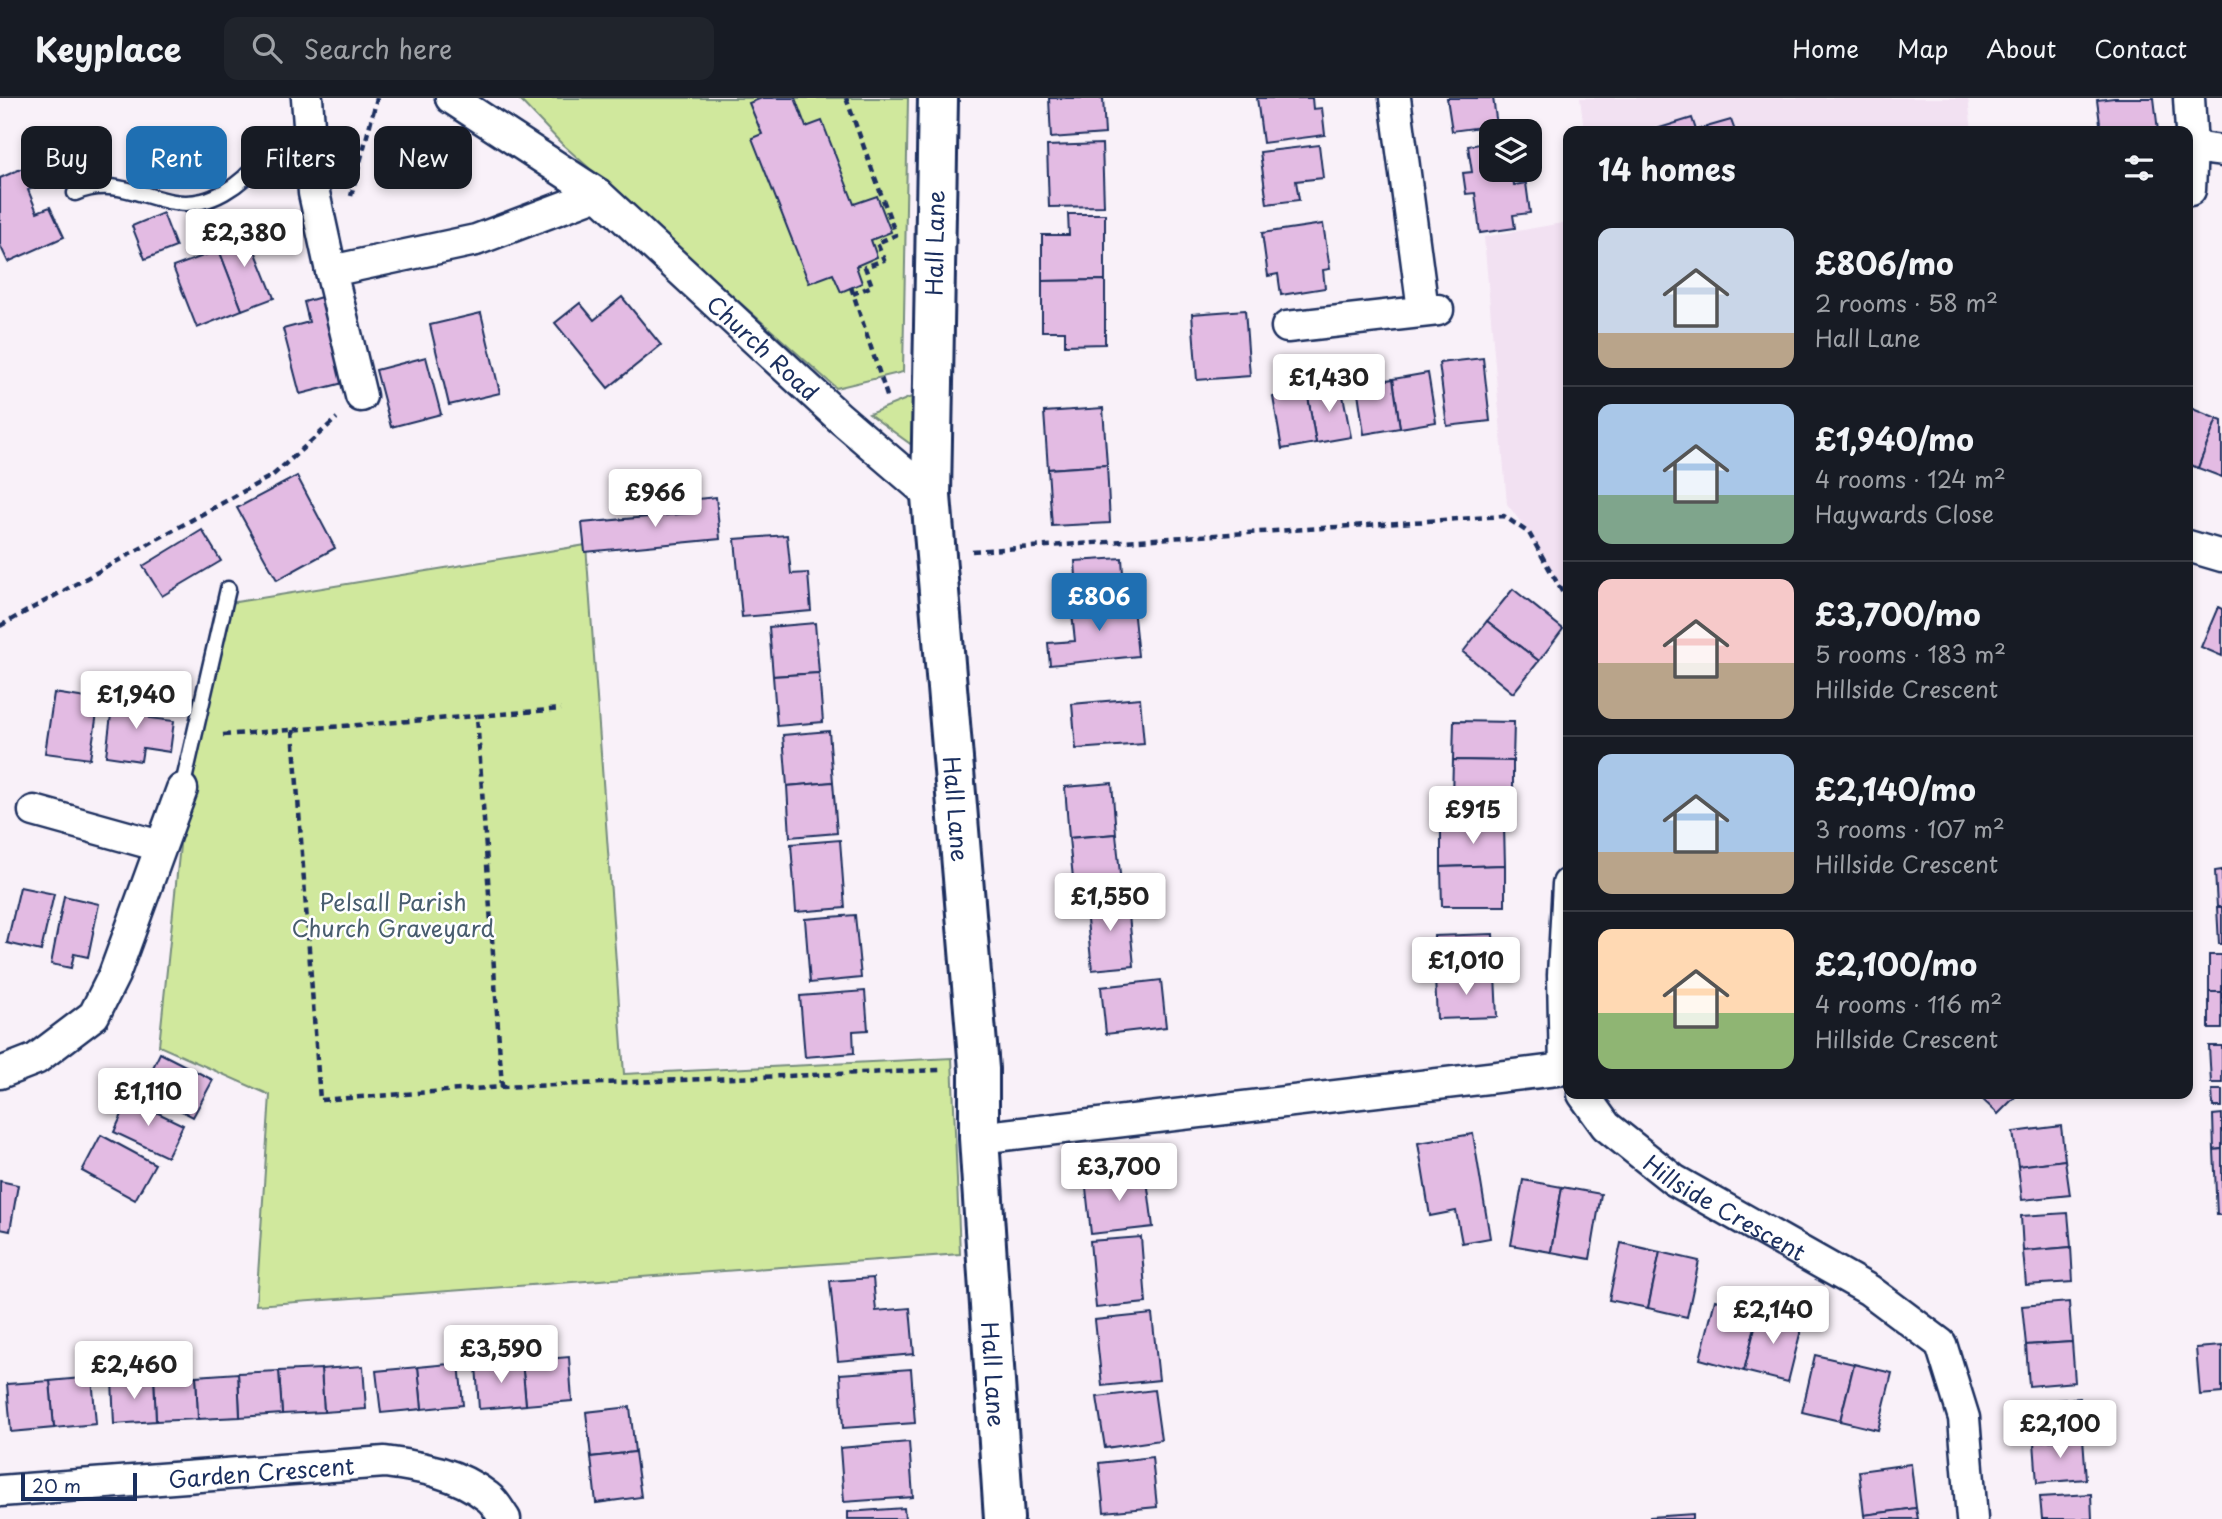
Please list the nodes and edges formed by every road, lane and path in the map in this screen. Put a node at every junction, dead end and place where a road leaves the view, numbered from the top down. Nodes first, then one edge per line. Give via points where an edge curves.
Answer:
1 (307, 98) edge
2 (377, 98) edge
3 (451, 98) edge
4 (846, 98) edge
5 (937, 98) edge
6 (1395, 98) edge
7 (2189, 98) edge
8 (309, 126) edge
9 (2191, 126) edge
10 (2193, 147) edge
11 (2222, 151) edge
12 (241, 181) edge
13 (314, 189) edge
14 (75, 193) dead end
15 (598, 194) junction
16 (349, 204) dead end
17 (331, 271) junction
18 (850, 288) dead end
19 (853, 294) junction
20 (1287, 327) dead end
21 (933, 383) junction
22 (361, 396) joint
23 (888, 399) junction
24 (839, 417) junction
25 (931, 496) junction
26 (2193, 547) edge
27 (936, 554) junction
28 (2222, 556) edge
29 (228, 589) dead end
30 (1563, 593) edge
31 (0, 626) edge
32 (561, 709) dead end
33 (477, 716) junction
34 (293, 730) junction
35 (196, 736) junction
36 (182, 789) joint
37 (34, 811) dead end
38 (160, 846) junction
39 (979, 1069) junction
40 (1563, 1072) edge
41 (0, 1073) edge
42 (502, 1087) junction
43 (1587, 1099) edge
44 (979, 1138) junction
45 (0, 1491) edge
46 (505, 1519) edge
47 (1004, 1519) edge
48 (1972, 1519) edge

1 - 8 street
2 - 16 path
3 - 15 street, Church Road
4 - 19 path via 896,235 877,243 884,260 865,267 872,286
5 - 21 street, Hall Lane
6 - 20 street via 1431,310
7 - 9 street
10 - 11 street
12 - 14 lane via 213,198 186,203 104,185
13 - 17 street
15 - 17 street via 476,240
15 - 24 street, Church Road
17 - 22 street
18 - 19 path
19 - 23 path
21 - 23 path
21 - 25 street, Hall Lane
22 - 31 path via 273,475
23 - 24 path
24 - 25 street, Church Road
25 - 27 street, Hall Lane
26 - 28 street
27 - 30 path via 1504,516 1529,533
27 - 39 street, Hall Lane
29 - 35 lane
32 - 33 path
33 - 34 path
33 - 42 path
34 - 35 path
34 - 42 path via 320,1100
35 - 36 lane
36 - 38 street
37 - 38 street
38 - 41 street via 114,975 94,1015 36,1059
39 - 42 path
39 - 44 street, Hall Lane
40 - 44 street
43 - 48 street, Hillside Crescent via 1606,1126 1674,1180 1869,1290 1941,1344 1964,1418
44 - 47 street, Hall Lane
45 - 46 street, Garden Crescent via 385,1462 456,1478 490,1498

